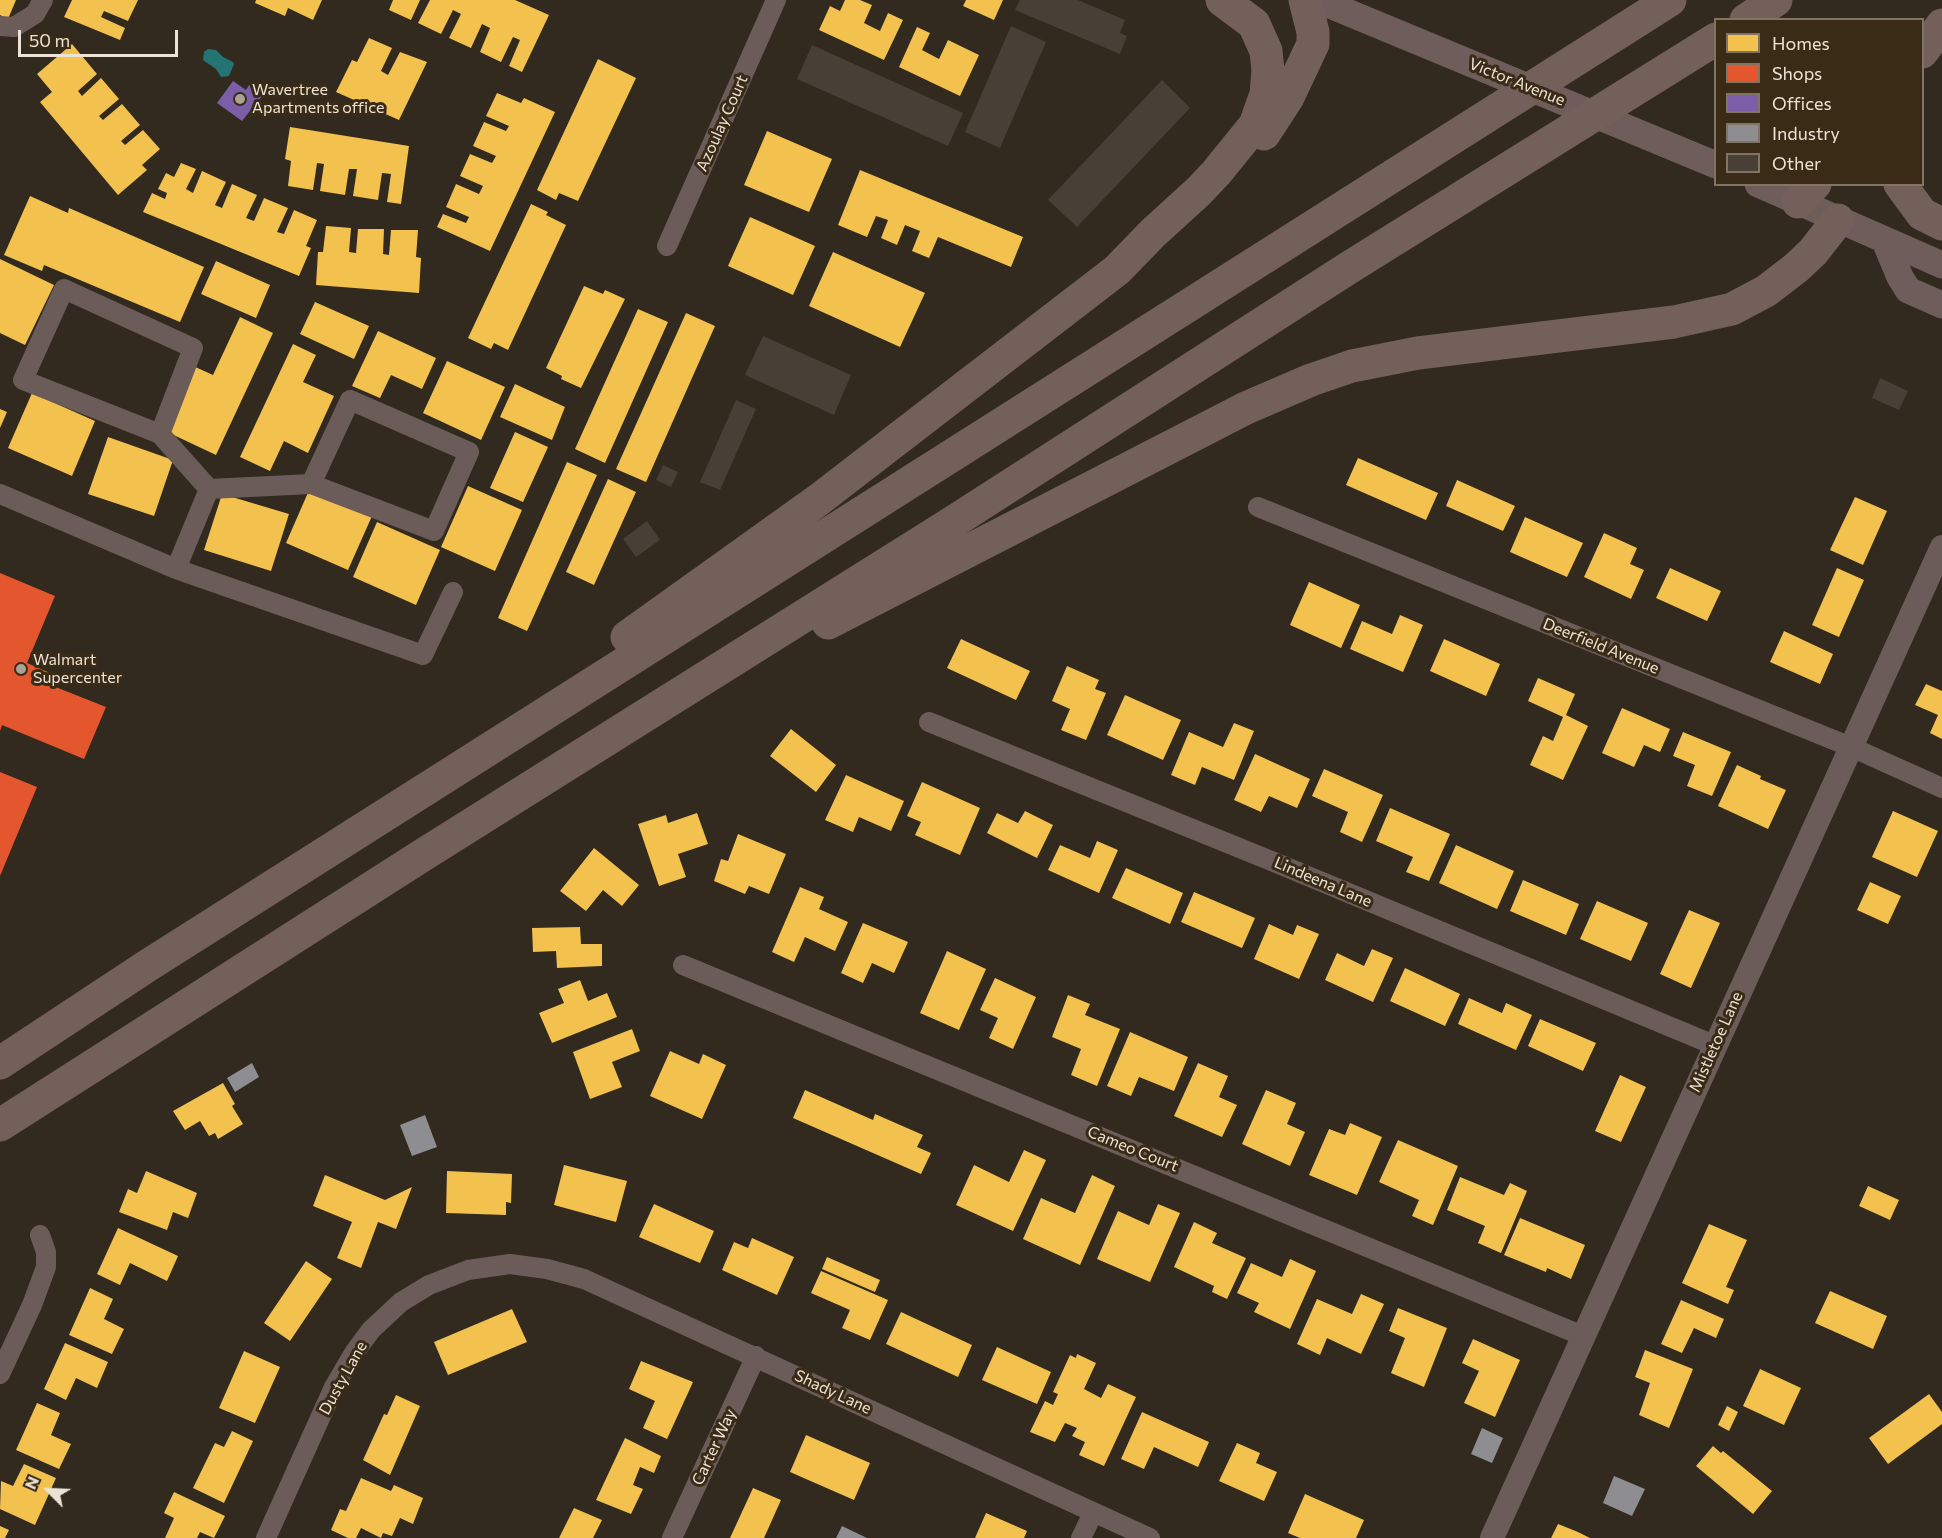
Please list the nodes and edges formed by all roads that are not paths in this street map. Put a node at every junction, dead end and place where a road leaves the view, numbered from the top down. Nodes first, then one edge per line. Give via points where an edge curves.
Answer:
1 (43, 0) edge
2 (776, 0) edge
3 (1222, 0) edge
4 (1305, 0) edge
5 (1318, 0) edge
6 (1670, 0) edge
7 (1776, 0) edge
8 (1942, 17) edge
9 (1749, 18) edge
10 (1942, 25) edge
11 (0, 26) edge
12 (1924, 34) edge
13 (1714, 40) edge
14 (1924, 51) edge
15 (1714, 164) edge
16 (1769, 186) edge
17 (1901, 186) edge
18 (1806, 193) edge
19 (1838, 220) junction
20 (1942, 224) edge
21 (1885, 241) junction
22 (667, 246) dead end
23 (1942, 265) edge
24 (1117, 270) junction
25 (1942, 305) edge
26 (160, 434) junction
27 (312, 484) junction
28 (209, 489) junction
29 (0, 494) edge
30 (1258, 507) dead end
31 (1939, 562) edge
32 (176, 569) junction
33 (453, 592) dead end
34 (742, 655) junction
35 (541, 715) junction
36 (930, 722) dead end
37 (1851, 747) junction
38 (1942, 788) edge
39 (683, 965) dead end
40 (147, 966) junction
41 (0, 1041) edge
42 (1714, 1045) junction
43 (0, 1063) edge
44 (0, 1125) edge
45 (40, 1235) dead end
46 (510, 1264) joint
47 (1583, 1336) junction
48 (756, 1356) junction
49 (0, 1374) edge
50 (1093, 1513) junction
51 (266, 1538) edge
52 (672, 1538) edge
53 (1081, 1538) edge
54 (1150, 1538) edge
55 (1492, 1538) edge

1 - 11 street via 35,14 14,27
2 - 22 street, Azoulay Court
3 - 24 highway via 1254,24 1266,51 1266,94 1260,113 1255,125 1216,173
4 - 24 highway via 1314,44 1272,123 1211,197 1162,241
5 - 15 main road, Victor Avenue
6 - 35 highway
7 - 9 highway
8 - 12 highway
10 - 14 highway
13 - 34 highway
16 - 18 main road
17 - 20 highway via 1922,214
18 - 19 main road
19 - 21 main road
19 - 34 highway via 1796,268 1766,291 1732,309 1674,322 1418,353 1352,366 1311,380 1246,408 820,627
21 - 23 main road
21 - 25 main road via 1908,290
24 - 35 highway via 817,501 580,671
26 - 26 street via 193,348 64,290 23,380
26 - 28 street
27 - 27 street via 351,399 469,452 434,531
27 - 28 street
28 - 32 street
29 - 32 street
30 - 37 street, Deerfield Avenue
31 - 37 street, Mistletoe Lane
32 - 33 street via 423,656
34 - 44 highway
35 - 40 highway
36 - 42 street, Lindeena Lane
37 - 38 street, Deerfield Avenue
37 - 42 street, Mistletoe Lane
39 - 47 street, Cameo Court
40 - 41 highway via 97,981
40 - 43 highway
42 - 47 street, Mistletoe Lane
45 - 49 street via 46,1268
46 - 48 street, Shady Lane via 556,1270 584,1279
46 - 51 street, Dusty Lane via 468,1270 429,1284 401,1302 371,1330 334,1387
47 - 55 street, Mistletoe Lane
48 - 50 street, Shady Lane
48 - 52 street, Carter Way
50 - 53 street
50 - 54 street, Shady Lane

